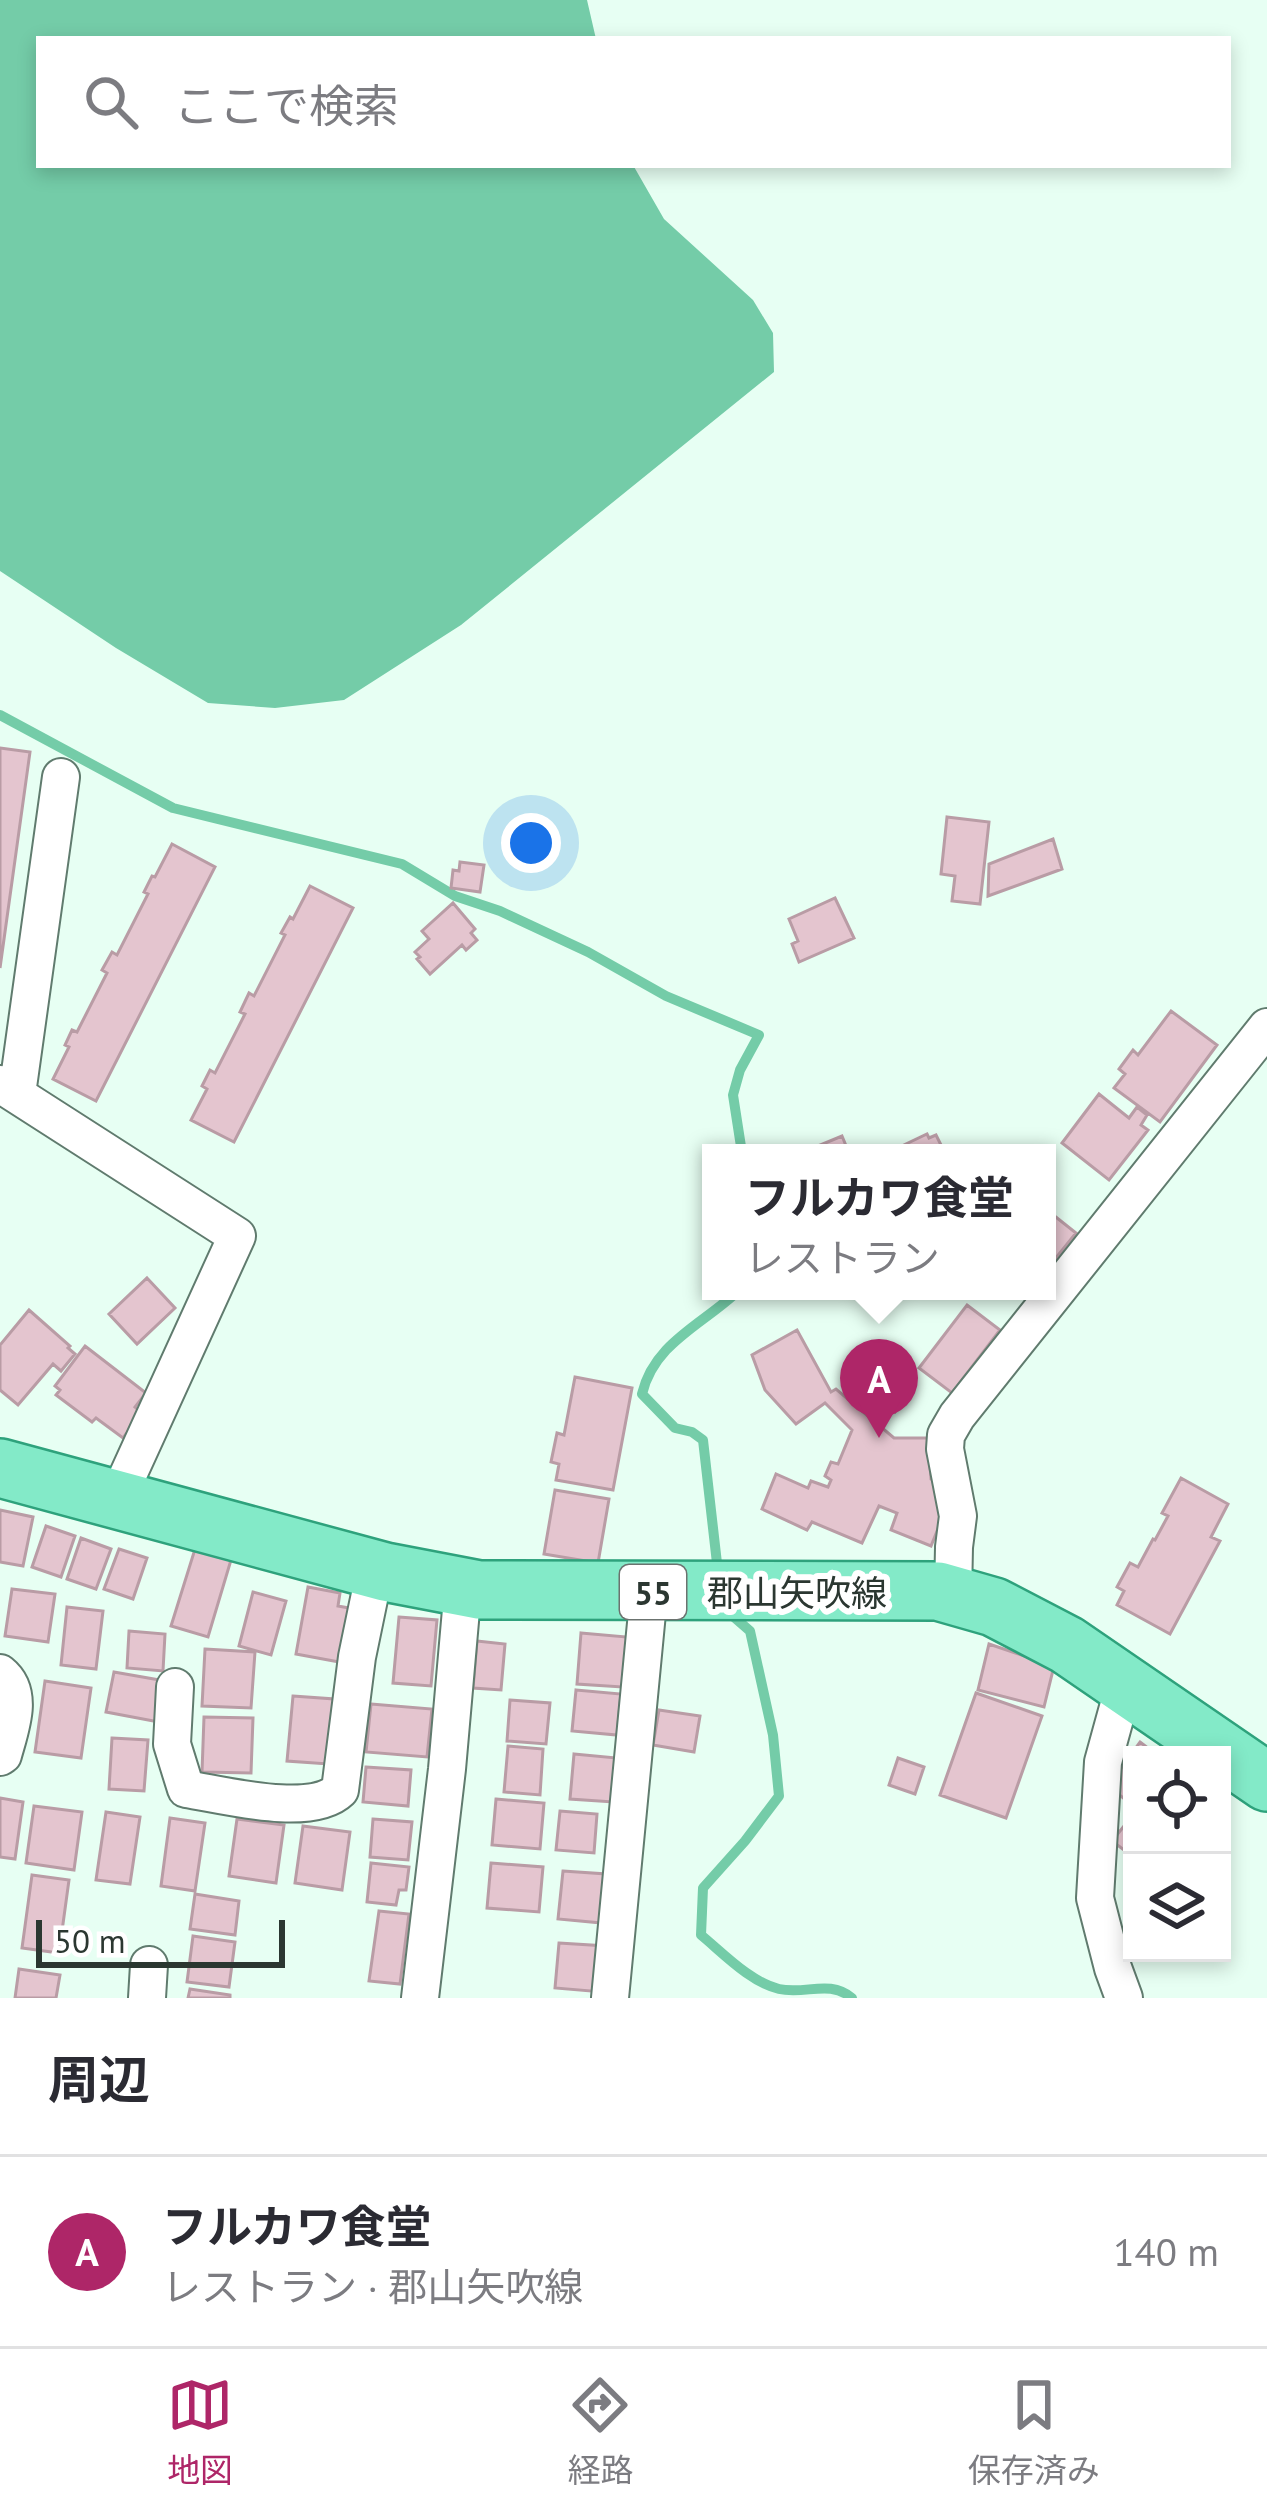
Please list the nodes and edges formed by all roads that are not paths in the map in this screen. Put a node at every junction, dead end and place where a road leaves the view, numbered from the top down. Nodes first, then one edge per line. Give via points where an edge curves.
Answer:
1 (61, 776) dead end
2 (1267, 1027) edge
3 (8, 1089) edge
4 (1056, 1292) edge
5 (1049, 1300) edge
6 (0, 1468) edge
7 (117, 1499) junction
8 (375, 1570) junction
9 (463, 1587) junction
10 (650, 1592) junction
11 (953, 1596) junction
12 (0, 1672) edge
13 (1125, 1682) junction
14 (175, 1687) dead end
15 (0, 1757) edge
16 (1267, 1782) edge
17 (420, 1998) edge
18 (610, 1998) edge
19 (1124, 1998) edge

1 - 3 street
2 - 4 street
3 - 7 street via 237,1236
5 - 11 street via 946,1435 958,1516
6 - 7 main road, 郡山矢吹線 / 55
7 - 8 main road, 郡山矢吹線 / 55
8 - 9 main road, 郡山矢吹線 / 55
8 - 14 street via 340,1790 331,1798 254,1800 186,1789 172,1744
9 - 10 main road, 郡山矢吹線 / 55
9 - 17 street
10 - 11 main road, 郡山矢吹線 / 55
10 - 18 street
11 - 13 main road, 郡山矢吹線 / 55 via 994,1607
12 - 15 street via 15,1699
13 - 16 main road, 郡山矢吹線 / 55
13 - 19 street via 1103,1762 1095,1898

